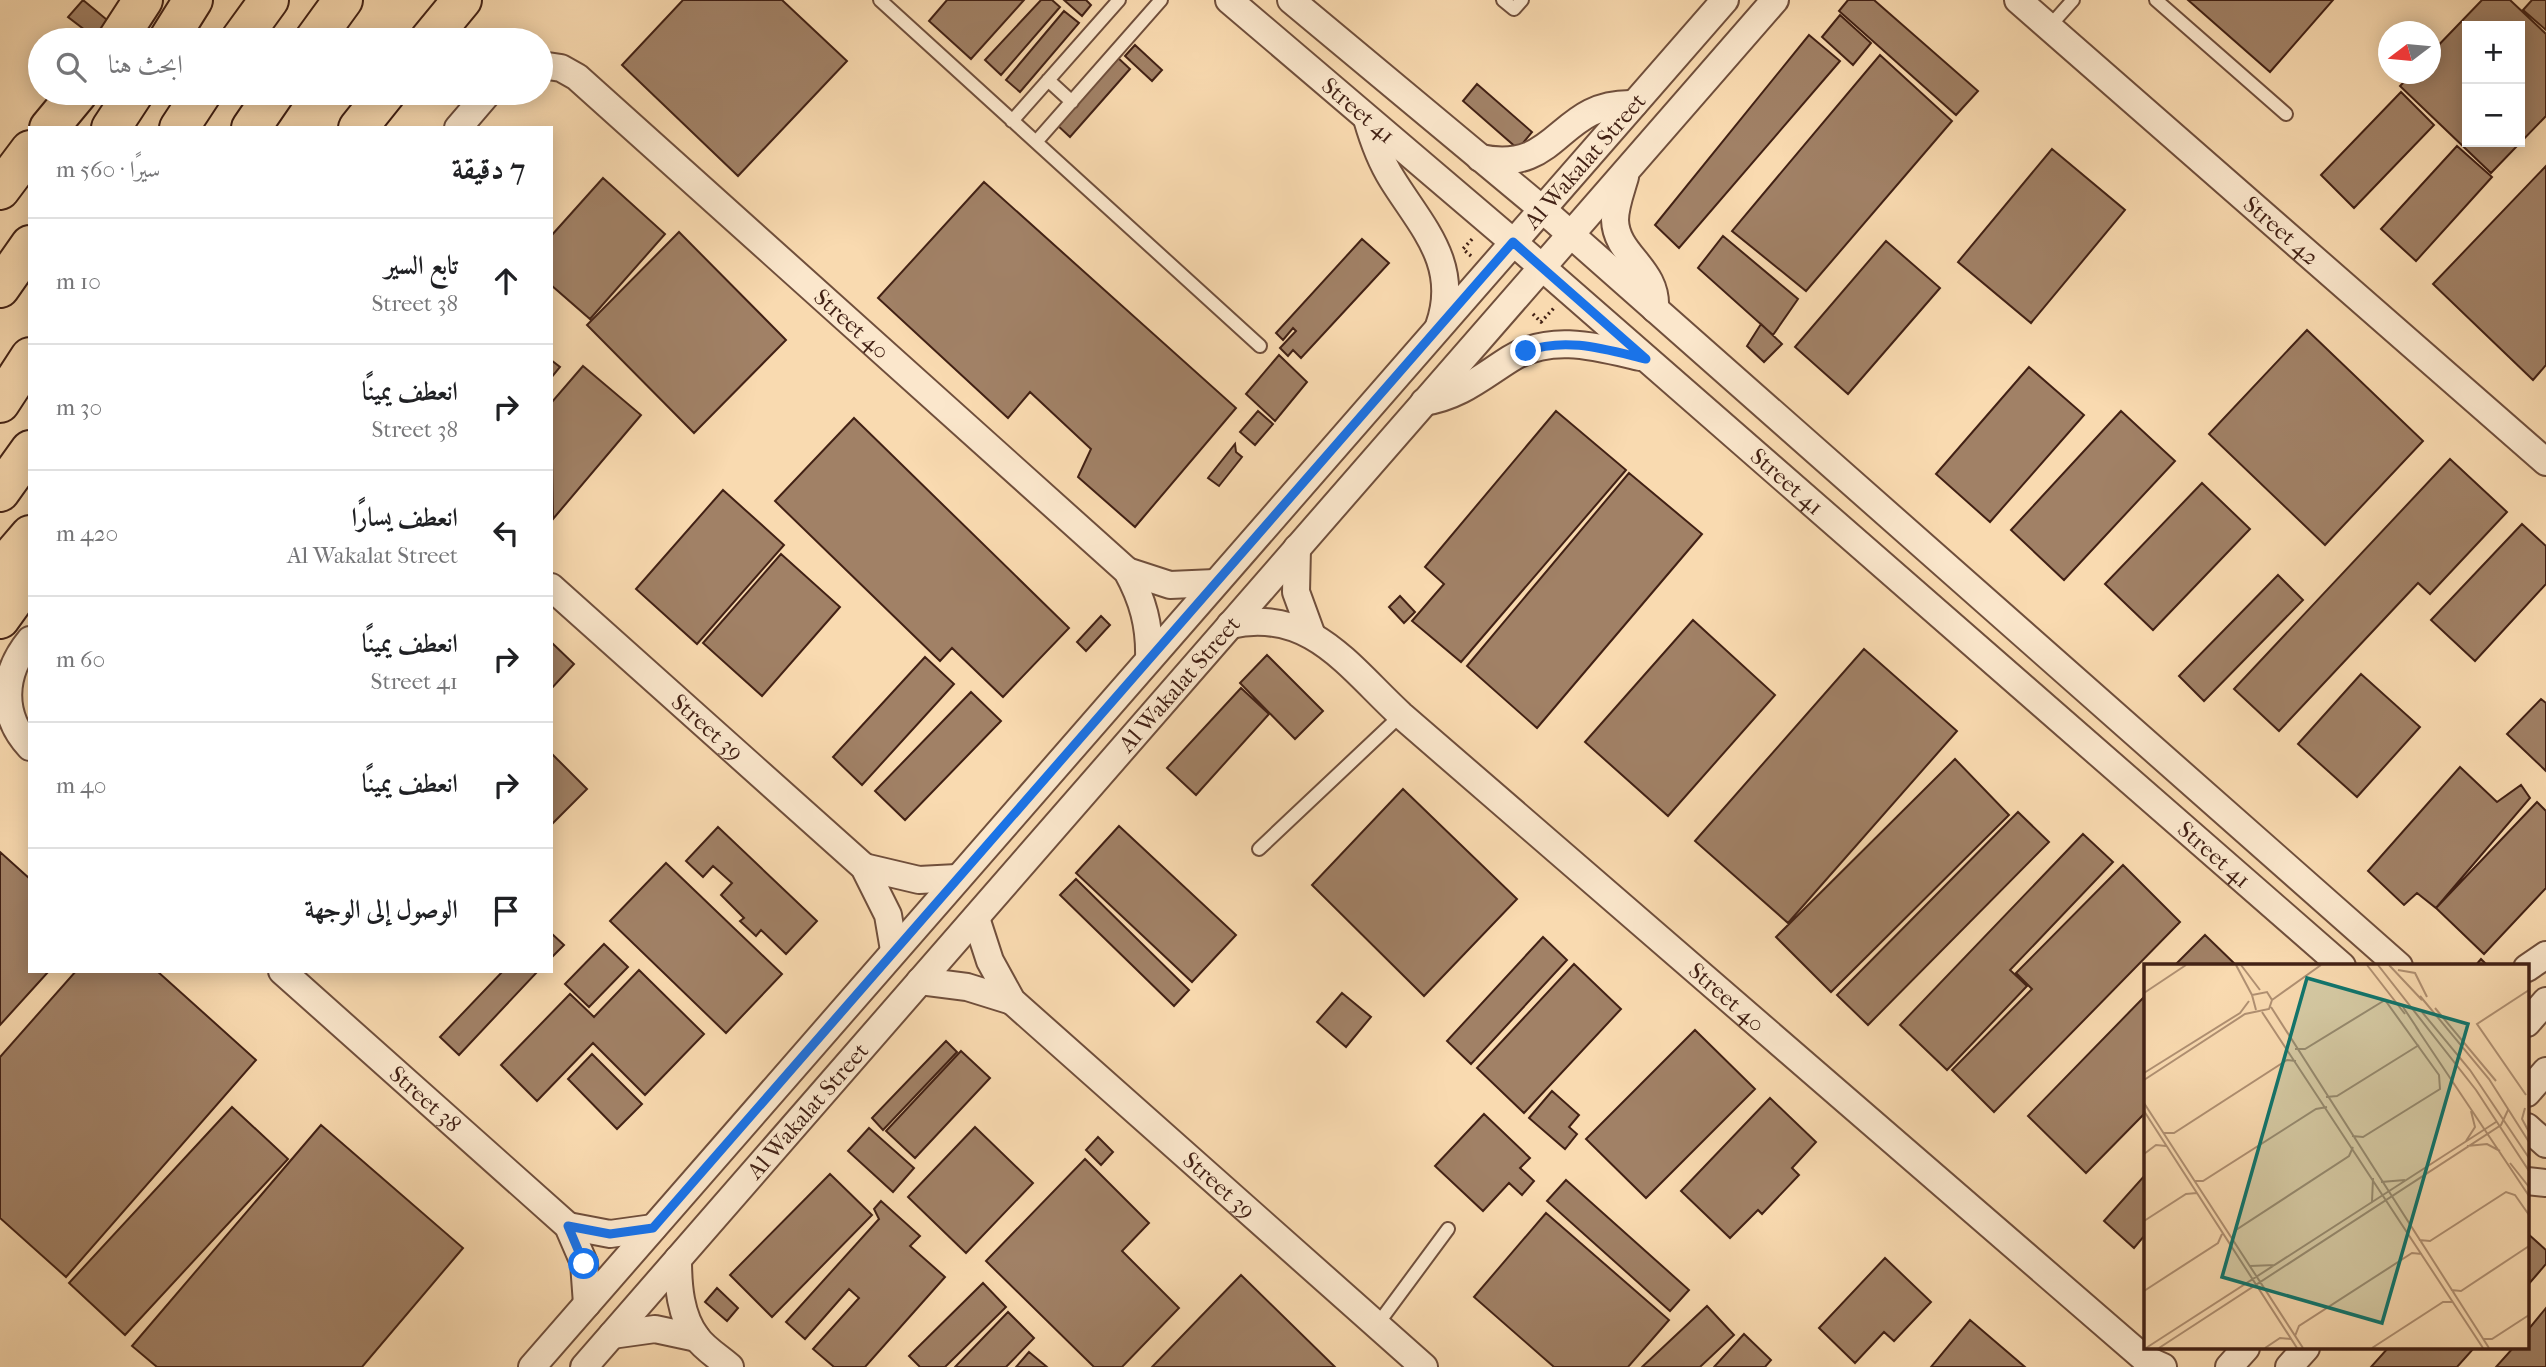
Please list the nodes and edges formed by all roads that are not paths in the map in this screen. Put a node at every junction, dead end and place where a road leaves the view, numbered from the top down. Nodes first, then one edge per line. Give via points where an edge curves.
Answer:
1 (143, 0) edge
2 (193, 0) edge
3 (269, 0) edge
4 (343, 0) edge
5 (448, 0) edge
6 (462, 0) edge
7 (880, 0) edge
8 (1119, 0) edge
9 (1161, 0) edge
10 (1229, 0) edge
11 (1291, 0) edge
12 (1503, 0) edge
13 (1522, 0) edge
14 (1725, 0) edge
15 (1775, 0) edge
16 (2018, 0) edge
17 (2073, 0) edge
18 (2156, 0) edge
19 (2049, 27) junction
20 (125, 28) edge
21 (175, 28) edge
22 (249, 28) edge
23 (323, 28) edge
24 (429, 28) edge
25 (439, 28) edge
26 (553, 67) edge
27 (1048, 80) junction
28 (1072, 102) junction
29 (1634, 104) junction
30 (68, 105) edge
31 (126, 105) edge
32 (194, 105) edge
33 (267, 105) edge
34 (376, 105) edge
35 (478, 105) edge
36 (2286, 114) dead end
37 (1366, 117) junction
38 (1012, 121) junction
39 (51, 126) edge
40 (112, 126) edge
41 (181, 126) edge
42 (252, 126) edge
43 (360, 126) edge
44 (460, 126) edge
45 (1036, 142) junction
46 (28, 153) edge
47 (1480, 158) junction
48 (1628, 169) junction
49 (0, 190) edge
50 (1542, 209) junction
51 (1570, 234) junction
52 (1513, 242) junction
53 (28, 248) edge
54 (1541, 267) junction
55 (0, 288) edge
56 (1655, 309) junction
57 (1439, 327) junction
58 (1260, 346) dead end
59 (1646, 359) junction
60 (28, 360) edge
61 (1424, 402) junction
62 (0, 403) edge
63 (28, 453) edge
64 (2546, 462) edge
65 (0, 492) edge
66 (28, 537) edge
67 (1297, 548) junction
68 (0, 570) edge
69 (1127, 571) junction
70 (28, 580) edge
71 (1215, 583) junction
72 (553, 589) edge
73 (0, 620) edge
74 (1230, 625) junction
75 (1311, 633) junction
76 (28, 643) edge
77 (1149, 659) junction
78 (1401, 715) junction
79 (28, 744) edge
80 (1259, 849) dead end
81 (864, 867) junction
82 (957, 878) junction
83 (975, 918) junction
84 (894, 950) junction
85 (2546, 955) edge
86 (2333, 962) edge
87 (2397, 964) edge
88 (2528, 967) edge
89 (284, 973) edge
90 (920, 981) junction
91 (1013, 1001) junction
92 (2546, 1001) edge
93 (2528, 1022) edge
94 (2528, 1128) edge
95 (2546, 1144) edge
96 (2528, 1181) edge
97 (2546, 1183) edge
98 (568, 1226) junction
99 (653, 1228) junction
100 (1448, 1229) dead end
101 (678, 1259) junction
102 (587, 1304) junction
103 (1377, 1325) junction
104 (612, 1335) junction
105 (697, 1338) junction
106 (2244, 1350) edge
107 (2304, 1350) edge
108 (2152, 1364) edge
109 (532, 1367) edge
110 (584, 1367) edge
111 (730, 1367) edge
112 (1424, 1367) edge
113 (2229, 1367) edge
114 (2289, 1367) edge

1 - 20 main road
2 - 21 main road
3 - 22 main road
4 - 23 main road
5 - 24 main road
6 - 25 main road
7 - 38 lane
8 - 27 lane
9 - 28 lane
10 - 37 street, Street 41
11 - 47 street, Street 41
12 - 13 lane via 1514,9
14 - 29 street, Al Wakalat Street
15 - 48 street, Al Wakalat Street
16 - 19 street, Street 42
17 - 19 lane
18 - 36 lane
19 - 64 street, Street 42
26 - 69 street, Street 40 via 577,77
27 - 28 lane
27 - 38 lane
28 - 45 lane
29 - 47 street via 1588,111 1525,159
29 - 50 street, Al Wakalat Street
30 - 39 main road
31 - 40 main road
32 - 41 main road
33 - 42 main road
34 - 43 main road
35 - 44 street
37 - 52 street, Street 41
37 - 57 street via 1381,160 1435,244 1445,296
38 - 45 lane
45 - 58 lane
46 - 49 main road
47 - 50 street, Street 41
48 - 51 street, Al Wakalat Street
48 - 56 street via 1616,210 1616,229 1653,286
50 - 51 street, Street 41
50 - 52 street, Al Wakalat Street
51 - 54 street, Al Wakalat Street
51 - 56 street, Street 41
52 - 54 street, Street 41
52 - 57 street, Al Wakalat Street
53 - 55 main road
54 - 59 street, Street 41
54 - 61 street, Al Wakalat Street
56 - 87 street, Street 41
57 - 71 street, Al Wakalat Street
59 - 61 street via 1576,343 1542,346 1511,359 1465,390
59 - 86 street, Street 41
60 - 62 main road
61 - 67 street, Al Wakalat Street
63 - 65 main road
66 - 68 main road
67 - 74 street, Al Wakalat Street
67 - 75 street, Street 40 via 1296,592
69 - 71 street, Street 40 via 1170,585
69 - 77 street, Street 40 via 1147,622
70 - 73 main road
71 - 77 street, Al Wakalat Street
72 - 81 street, Street 39
74 - 75 street, Street 40 via 1271,621
74 - 83 street, Al Wakalat Street
75 - 78 street, Street 40
76 - 79 street via 10,670 5,688 11,723
77 - 82 street, Al Wakalat Street
78 - 80 lane
78 - 108 street, Street 40
81 - 82 street, Street 39 via 919,880
81 - 84 street, Street 39 via 888,915
82 - 84 street, Al Wakalat Street
83 - 90 street, Al Wakalat Street
83 - 91 street, Street 39 via 990,961
84 - 99 street, Al Wakalat Street
85 - 88 street
89 - 98 street, Street 38
90 - 91 street, Street 39 via 967,987
90 - 101 street, Al Wakalat Street
91 - 103 street, Street 39
92 - 93 street
94 - 95 street
96 - 97 street
98 - 99 street via 610,1234
98 - 102 street, Street 38 via 584,1264
99 - 102 street, Al Wakalat Street
100 - 103 lane
101 - 104 street, Al Wakalat Street
101 - 105 street via 681,1300
102 - 109 street, Al Wakalat Street
103 - 112 street, Street 39
104 - 105 street via 655,1329
104 - 110 street, Al Wakalat Street
105 - 111 street
106 - 113 street
107 - 114 street

